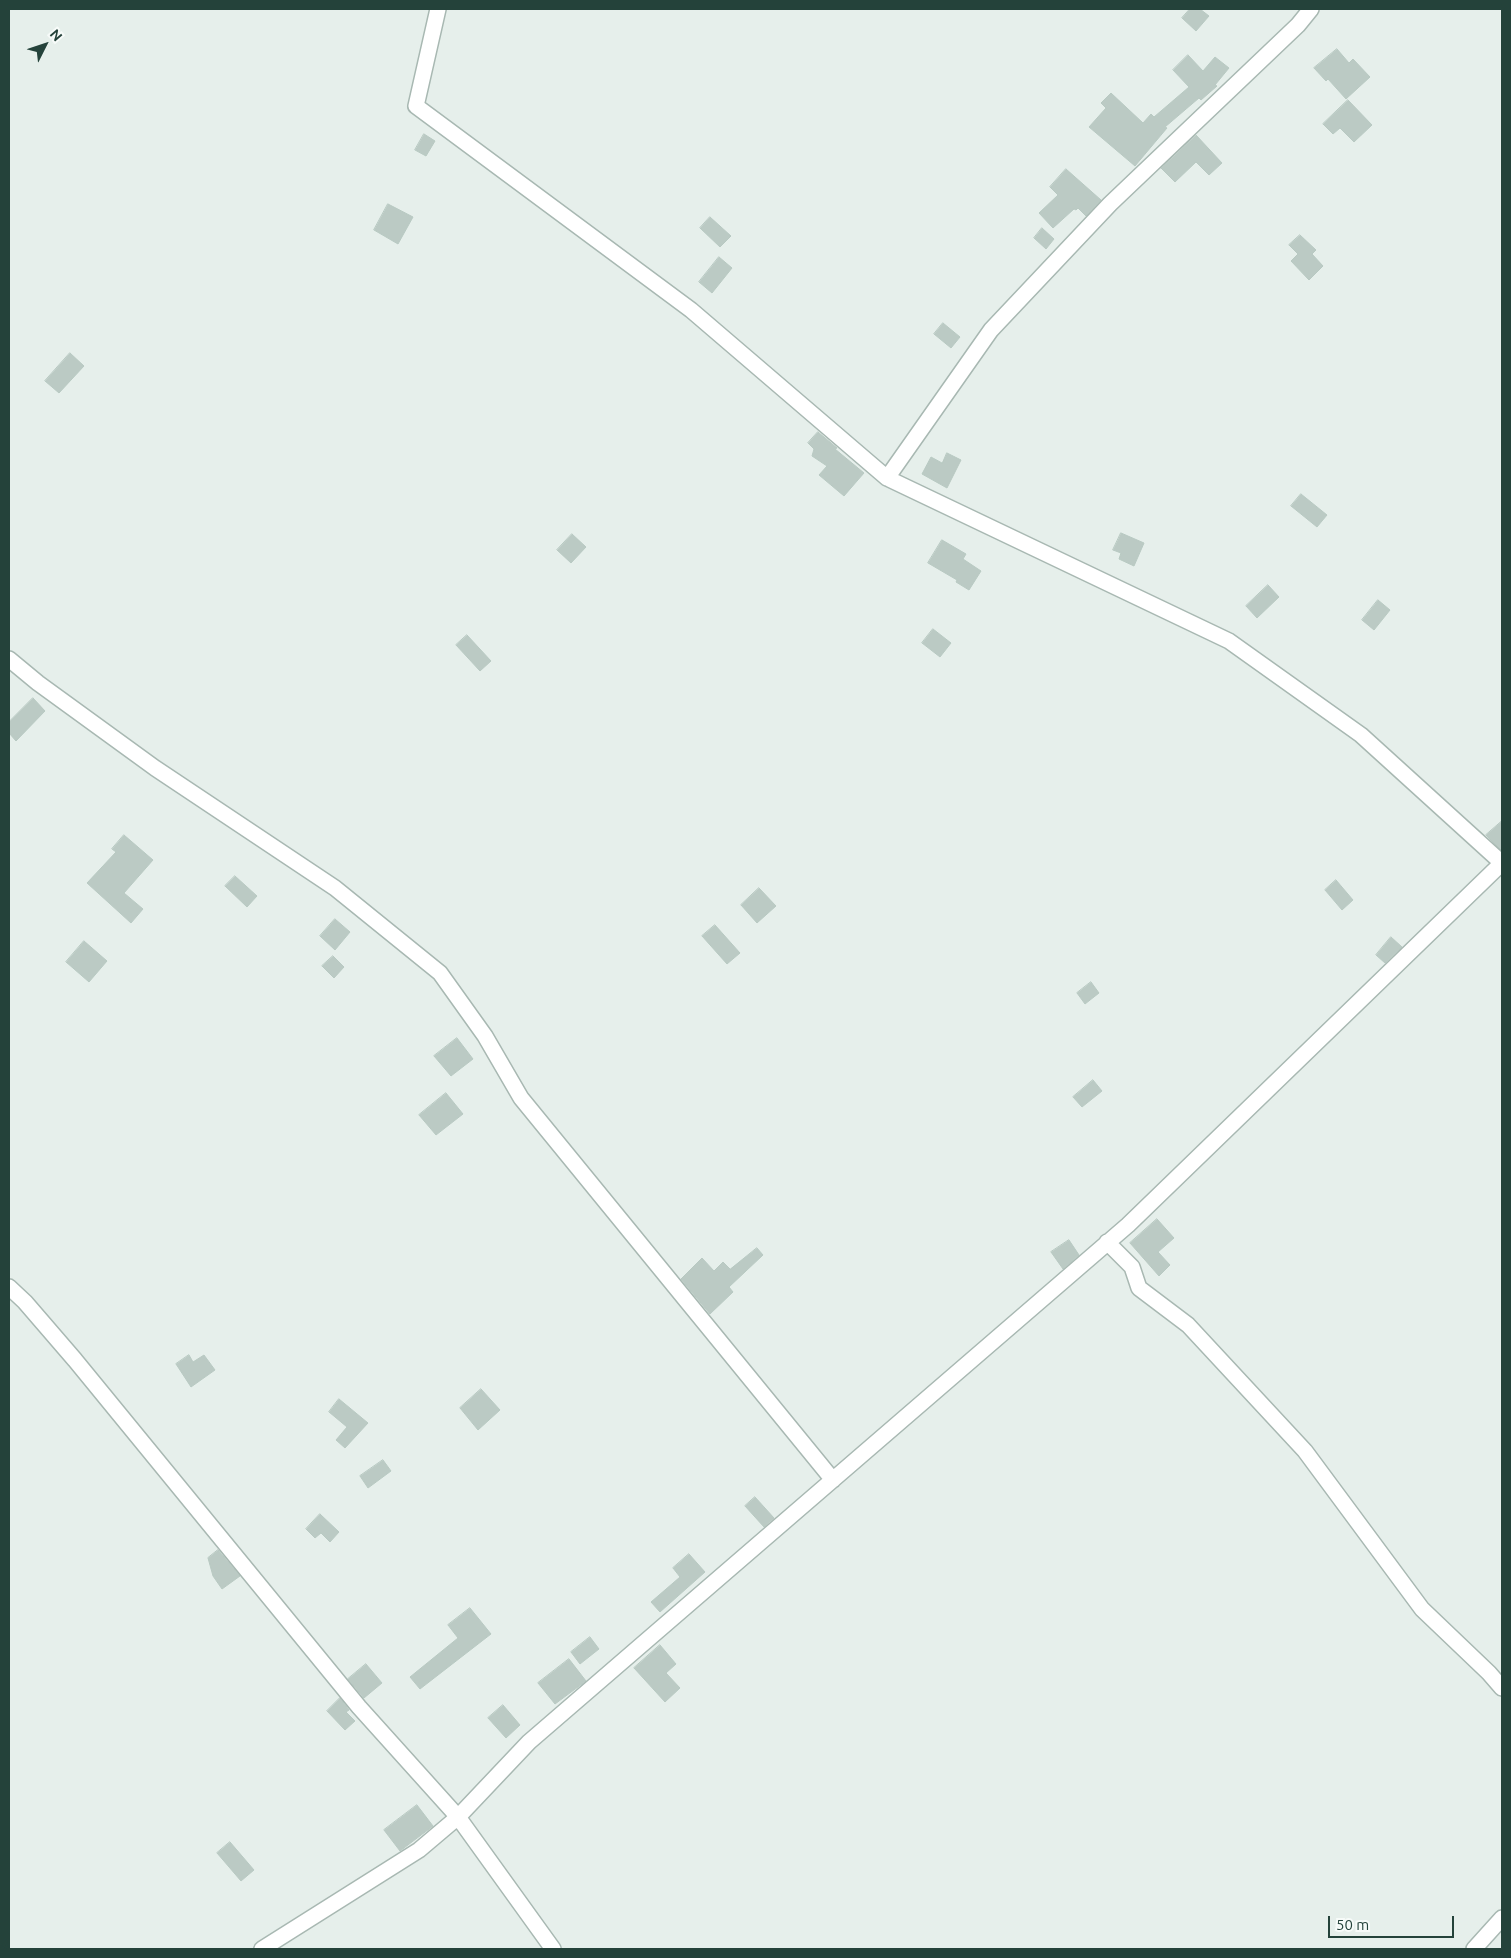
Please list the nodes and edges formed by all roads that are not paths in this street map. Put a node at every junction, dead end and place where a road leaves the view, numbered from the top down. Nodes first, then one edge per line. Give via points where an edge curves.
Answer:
1 (438, 9) edge
2 (1311, 9) edge
3 (887, 478) junction
4 (9, 659) edge
5 (1502, 863) edge
6 (1107, 1242) junction
7 (9, 1287) edge
8 (834, 1480) junction
9 (1502, 1688) edge
10 (458, 1816) junction
11 (1502, 1918) edge
12 (262, 1949) edge
13 (553, 1949) edge
14 (1474, 1949) edge

1 - 3 street via 416,106 691,310
2 - 3 street via 1110,204 991,330
3 - 5 street via 1229,641 1361,735
4 - 8 street via 155,768 335,888 440,973 485,1036 521,1098
5 - 6 street
6 - 8 street
6 - 9 street via 1132,1267 1139,1288 1188,1324 1305,1451 1422,1609
7 - 10 street via 75,1360 359,1707
8 - 10 street via 529,1742
10 - 12 street via 419,1850
10 - 13 street
11 - 14 street

